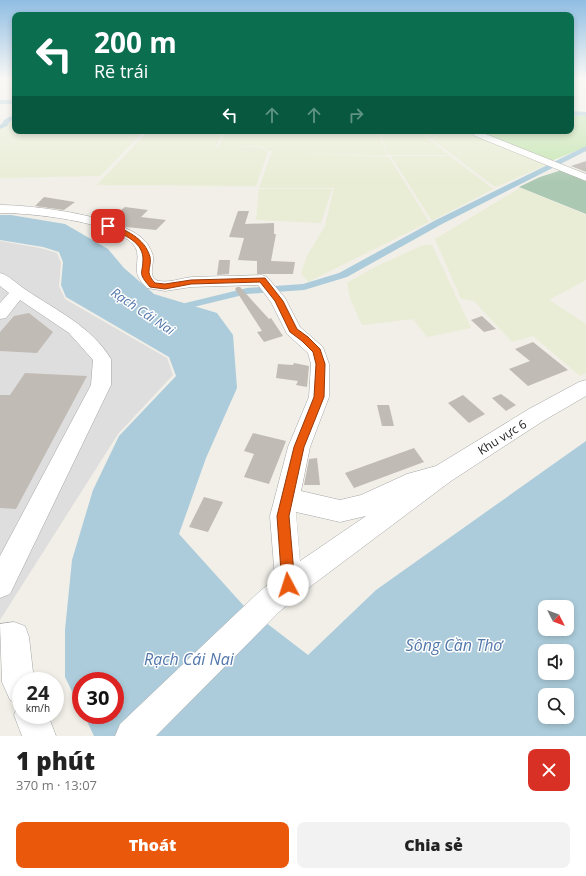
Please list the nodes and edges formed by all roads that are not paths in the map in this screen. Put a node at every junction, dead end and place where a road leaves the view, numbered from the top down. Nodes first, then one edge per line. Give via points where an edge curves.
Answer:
1 (478, 134) dead end
2 (586, 178) edge
3 (0, 210) edge
4 (0, 278) edge
5 (18, 292) junction
6 (0, 314) edge
7 (586, 387) edge
8 (443, 474) junction
9 (287, 499) junction
10 (0, 584) edge
11 (279, 594) junction
12 (7, 638) edge
13 (16, 672) edge
14 (34, 724) edge
15 (39, 736) edge
16 (132, 736) edge

1 - 2 street
3 - 9 street via 17,209 62,214 108,226 130,236 140,243 146,257 146,278 153,285 262,280 265,283 279,301 293,330 317,351 320,364 319,397 299,447
4 - 5 street
5 - 6 street
5 - 10 street via 75,328 102,358 101,385
7 - 8 street, Khu vực 6 via 536,415
8 - 9 street via 407,484 365,504 340,511
8 - 11 street, Khu vực 6
9 - 11 street via 283,516
11 - 16 street, Khu vực 6
12 - 13 street
14 - 15 street

